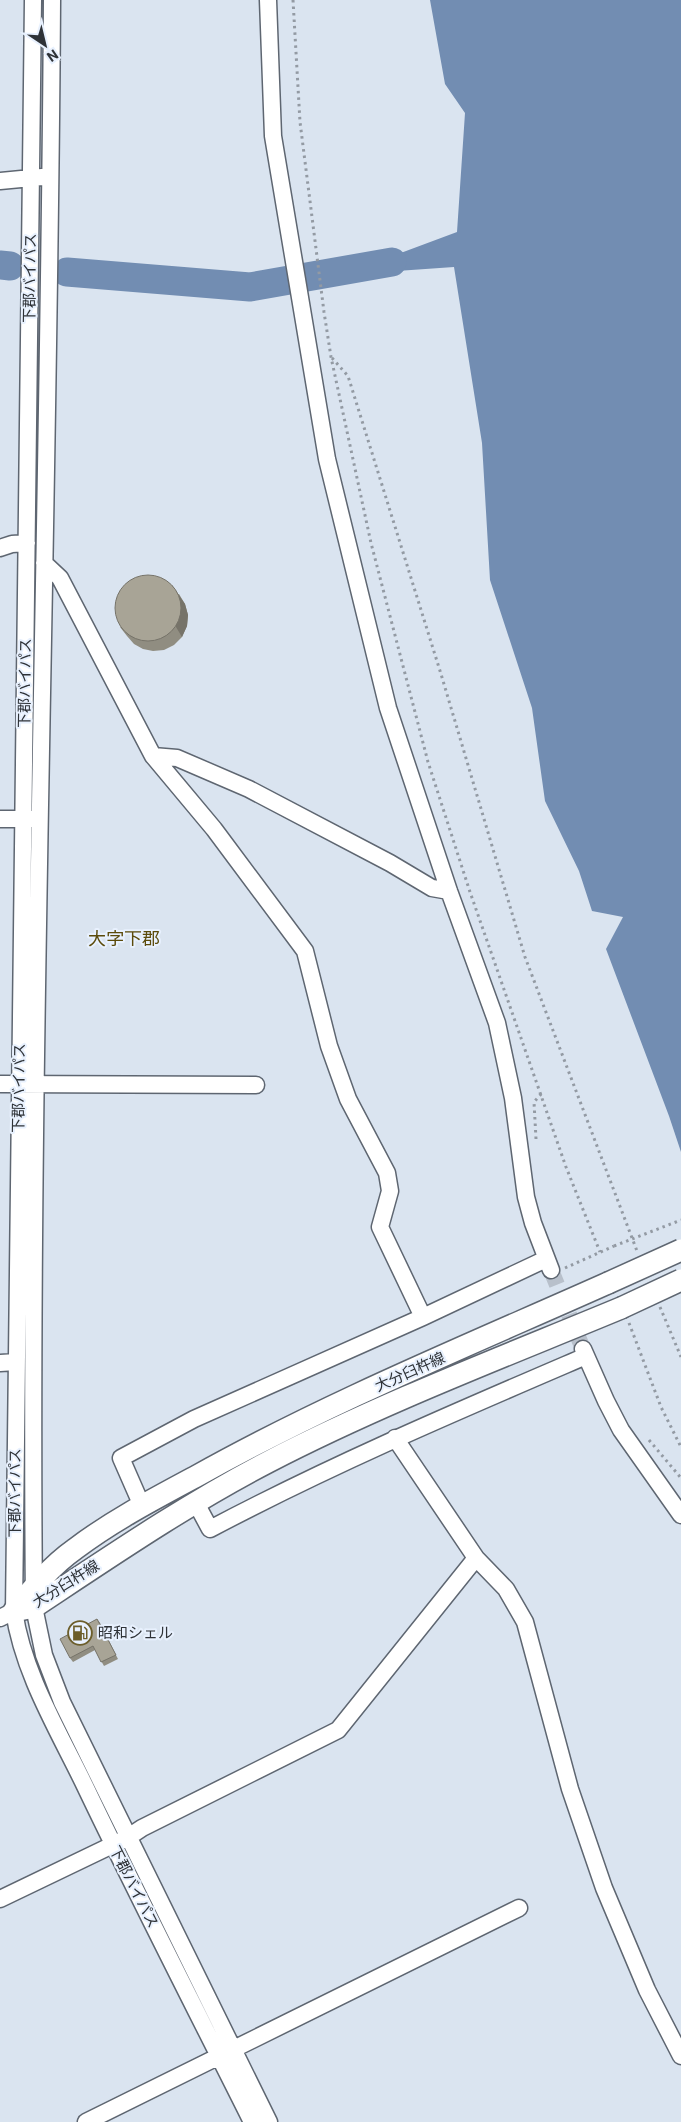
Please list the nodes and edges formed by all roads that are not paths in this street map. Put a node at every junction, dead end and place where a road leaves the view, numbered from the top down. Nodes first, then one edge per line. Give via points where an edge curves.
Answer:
1 (33, 0) edge
2 (52, 0) edge
3 (268, 0) edge
4 (0, 169) edge
5 (32, 177) junction
6 (51, 178) junction
7 (6, 181) edge
8 (27, 543) junction
9 (0, 548) edge
10 (44, 563) junction
11 (153, 756) junction
12 (0, 819) edge
13 (31, 819) junction
14 (449, 891) junction
15 (0, 1084) edge
16 (27, 1084) junction
17 (256, 1085) dead end
18 (681, 1250) edge
19 (681, 1280) edge
20 (424, 1317) junction
21 (16, 1362) junction
22 (0, 1363) edge
23 (395, 1438) junction
24 (196, 1503) junction
25 (142, 1506) junction
26 (681, 1515) edge
27 (476, 1558) junction
28 (21, 1605) edge
29 (120, 1841) junction
30 (0, 1900) edge
31 (519, 1908) dead end
32 (225, 2053) junction
33 (681, 2056) edge
34 (86, 2122) edge
35 (252, 2122) edge
36 (269, 2122) edge

1 - 5 street, 下郡バイパス
2 - 6 street, 下郡バイパス
3 - 14 street via 274,136 327,459 388,708
4 - 7 street
5 - 6 street
5 - 7 street
5 - 8 street, 下郡バイパス
6 - 10 street, 下郡バイパス
8 - 9 street
8 - 13 street, 下郡バイパス
10 - 11 street via 60,578
10 - 13 street, 下郡バイパス
11 - 14 street via 177,758 249,788 432,888
11 - 20 street via 214,829 305,951 329,1046 345,1090 387,1173 390,1191 380,1227
12 - 13 street
13 - 16 street, 下郡バイパス
14 - 20 street via 497,1023 513,1098 526,1197 548,1265
15 - 16 street
16 - 17 street
16 - 21 street, 下郡バイパス
16 - 28 street, 下郡バイパス
18 - 25 main road, 大分臼杵線, bridge via 263,1439
19 - 24 main road, 大分臼杵線, bridge via 625,1316 361,1417 268,1462
20 - 25 street via 194,1419 121,1458
21 - 22 street
21 - 28 street, 下郡バイパス
23 - 24 street via 210,1529
23 - 26 street via 584,1352 621,1430
23 - 27 street
24 - 28 main road, 大分臼杵線
25 - 28 main road, 大分臼杵線 via 75,1549
27 - 29 street via 338,1730
27 - 33 street via 506,1589 525,1622 570,1789 604,1888 647,1990
28 - 29 street, 下郡バイパス via 21,1645 38,1687
29 - 30 street
29 - 32 street, 下郡バイパス
31 - 32 street
32 - 34 street
32 - 35 street, 下郡バイパス
32 - 36 street, 下郡バイパス

